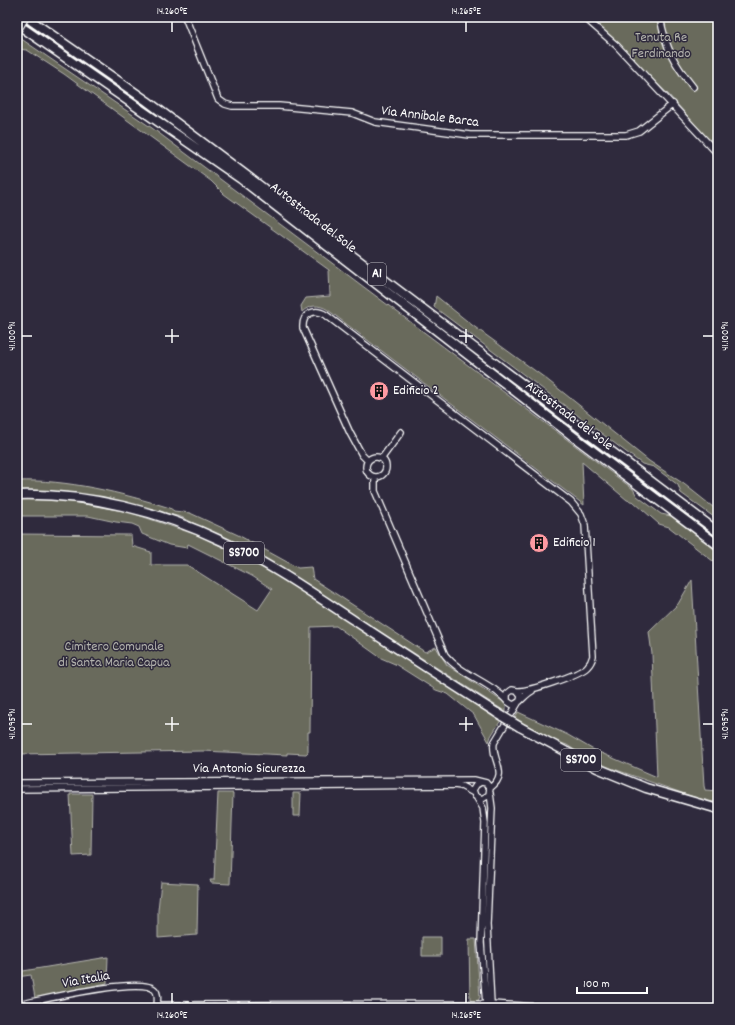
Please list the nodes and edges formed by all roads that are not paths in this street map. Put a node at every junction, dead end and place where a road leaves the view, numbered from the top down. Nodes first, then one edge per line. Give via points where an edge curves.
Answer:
1 (185, 17) edge
2 (584, 17) edge
3 (660, 17) edge
4 (28, 18) edge
5 (17, 24) edge
6 (17, 32) edge
7 (63, 56) junction
8 (693, 87) dead end
9 (673, 104) junction
10 (718, 154) edge
11 (401, 432) dead end
12 (382, 458) junction
13 (368, 461) junction
14 (375, 477) junction
15 (17, 495) edge
16 (718, 532) edge
17 (718, 545) edge
18 (536, 688) junction
19 (494, 690) junction
20 (510, 691) junction
21 (517, 691) junction
22 (508, 702) junction
23 (519, 702) junction
24 (510, 716) junction
25 (481, 782) junction
26 (17, 783) edge
27 (17, 789) edge
28 (490, 790) junction
29 (475, 795) junction
30 (718, 809) edge
31 (17, 1005) edge
32 (413, 1006) edge
33 (489, 1006) edge
34 (157, 1007) edge
35 (283, 1007) edge
36 (557, 1008) edge

1 - 9 street, Via Annibale Barca via 218,99 232,106 285,106 352,113 375,122 470,135 626,135 639,131
2 - 9 street via 617,46
3 - 8 street via 664,37 675,64
4 - 6 street, bridge
4 - 16 highway, Autostrada del Sole / A1 via 243,172
5 - 7 highway, Autostrada del Sole / A1
6 - 7 highway
7 - 17 highway, Autostrada del Sole / A1 via 241,179
9 - 10 street
11 - 12 street
12 - 13 street via 372,457
12 - 14 street via 386,463 386,470 381,476
13 - 14 street via 367,471
13 - 18 street via 350,433 303,328 304,320 310,312 319,311 326,316 571,502 580,514 585,526 593,656 587,668 582,671
14 - 19 street via 375,491 445,655
15 - 30 highway, SS700, bridge via 58,496 119,506 165,519 223,541 295,583 520,727 597,768 663,794
18 - 21 street
18 - 23 street
19 - 20 street
19 - 22 street
20 - 21 street
20 - 22 street via 506,696
21 - 23 street via 521,696
22 - 23 street via 514,705
22 - 24 street
23 - 24 street
24 - 28 street via 494,743 500,774 498,782
25 - 26 street, Via Antonio Sicurezza via 446,780
25 - 28 street, Via Antonio Sicurezza via 486,783
25 - 29 street via 476,785
27 - 29 street, Via Antonio Sicurezza via 454,785
28 - 29 street via 485,799
28 - 33 street via 492,808 487,930
29 - 33 street via 483,808 485,823 480,943
31 - 34 street, Via Italia via 113,986 146,985 155,989
32 - 33 street
32 - 35 street
33 - 36 street
34 - 35 street

